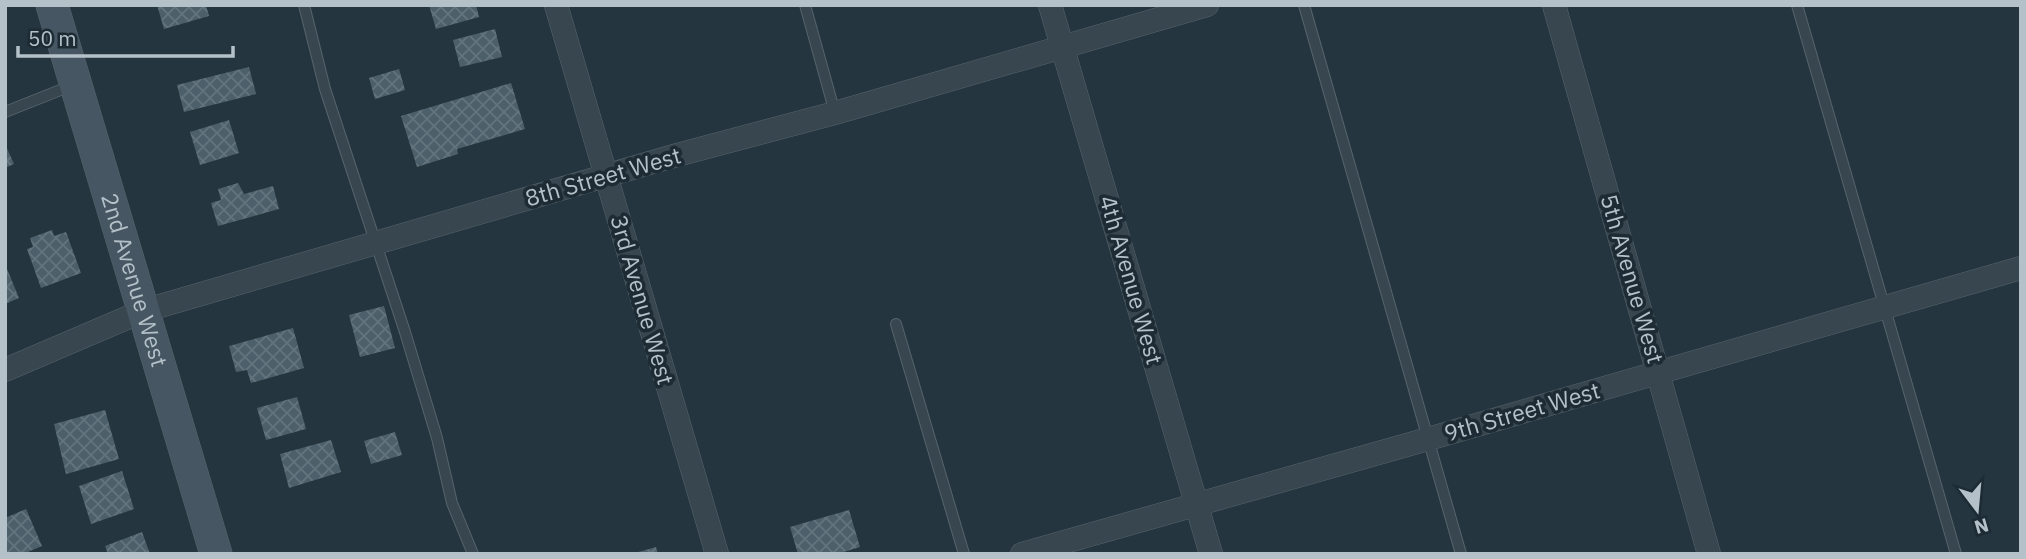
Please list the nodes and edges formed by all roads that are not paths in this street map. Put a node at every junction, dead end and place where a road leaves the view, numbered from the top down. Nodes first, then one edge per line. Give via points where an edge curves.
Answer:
1 (52, 5) edge
2 (304, 5) edge
3 (556, 5) edge
4 (805, 5) edge
5 (1050, 5) edge
6 (1208, 5) edge
7 (1304, 5) edge
8 (1554, 5) edge
9 (1797, 5) edge
10 (1062, 47) junction
11 (76, 83) junction
12 (5, 111) edge
13 (835, 113) junction
14 (606, 176) junction
15 (376, 243) junction
16 (2021, 268) edge
17 (1885, 307) junction
18 (143, 311) junction
19 (896, 324) dead end
20 (5, 370) edge
21 (1658, 373) junction
22 (1428, 439) junction
23 (1197, 505) junction
24 (216, 554) edge
25 (473, 554) edge
26 (717, 554) edge
27 (964, 554) edge
28 (1022, 554) edge
29 (1211, 554) edge
30 (1461, 554) edge
31 (1709, 554) edge
32 (1956, 554) edge

1 - 11 main road, 2nd Avenue West
2 - 15 lane via 325,89
3 - 14 street, 3rd Avenue West
4 - 13 lane
5 - 10 street, 4th Avenue West
6 - 10 street, 8th Street West
7 - 22 lane
8 - 21 street, 5th Avenue West
9 - 17 lane
10 - 13 street, 8th Street West
10 - 23 street, 4th Avenue West
11 - 12 lane
11 - 18 main road, 2nd Avenue West
13 - 14 street, 8th Street West
14 - 15 street, 8th Street West
14 - 26 street, 3rd Avenue West
15 - 18 street, 8th Street West
15 - 25 lane via 437,438 452,503
16 - 17 street, 9th Street West
17 - 21 street, 9th Street West
17 - 32 lane
18 - 20 street, 8th Street West
18 - 24 main road, 2nd Avenue West
19 - 27 lane
21 - 22 street, 9th Street West
21 - 31 street, 5th Avenue West
22 - 23 street, 9th Street West
22 - 30 lane
23 - 28 street, 9th Street West
23 - 29 street, 4th Avenue West

